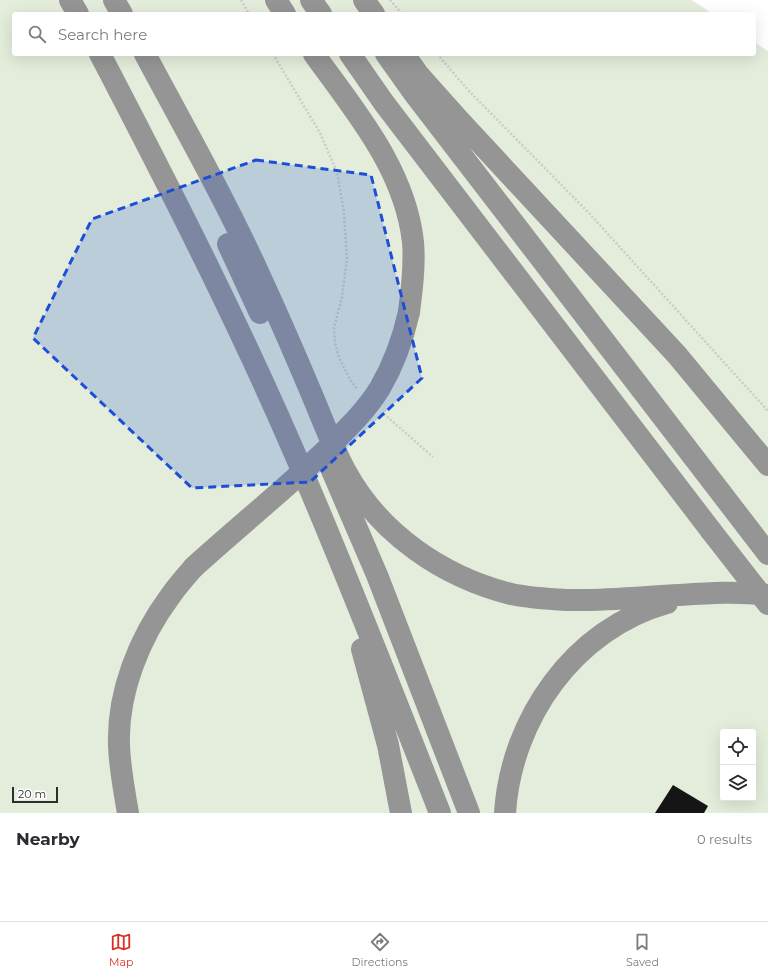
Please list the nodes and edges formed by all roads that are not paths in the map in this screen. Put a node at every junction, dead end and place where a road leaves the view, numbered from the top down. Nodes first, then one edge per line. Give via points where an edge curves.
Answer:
1 (70, 0) edge
2 (103, 0) edge
3 (114, 0) edge
4 (276, 0) edge
5 (311, 0) edge
6 (348, 0) edge
7 (364, 0) edge
8 (77, 12) edge
9 (110, 12) edge
10 (121, 12) edge
11 (284, 12) edge
12 (320, 12) edge
13 (357, 12) edge
14 (373, 12) edge
15 (101, 56) edge
16 (133, 56) edge
17 (146, 56) edge
18 (315, 56) edge
19 (351, 56) edge
20 (387, 56) edge
21 (405, 56) edge
22 (237, 326) junction
23 (768, 465) edge
24 (768, 554) edge
25 (714, 592) junction
26 (768, 595) edge
27 (768, 604) edge
28 (128, 813) edge
29 (401, 813) edge
30 (440, 813) edge
31 (469, 813) edge
32 (505, 813) edge

1 - 8 highway
2 - 9 highway
3 - 10 highway
4 - 11 highway
5 - 12 highway
6 - 13 highway
7 - 14 highway
15 - 22 highway
16 - 31 highway via 217,221 328,461 377,575
17 - 25 highway via 259,273 347,474 380,518 402,539 424,557 453,573 512,594 540,599 614,600
18 - 28 highway, bridge via 370,132 388,161 400,190 413,242 413,278 403,337 394,363 361,413 310,465 194,567 170,595 152,624 126,687 121,714 119,746
19 - 27 highway, bridge via 384,103
20 - 24 highway
21 - 23 highway via 459,120 677,355
22 - 29 highway via 244,357 327,554 360,643 388,745
22 - 30 highway via 310,487
25 - 26 highway
25 - 32 highway via 639,613 589,644 564,668 530,718 512,769

